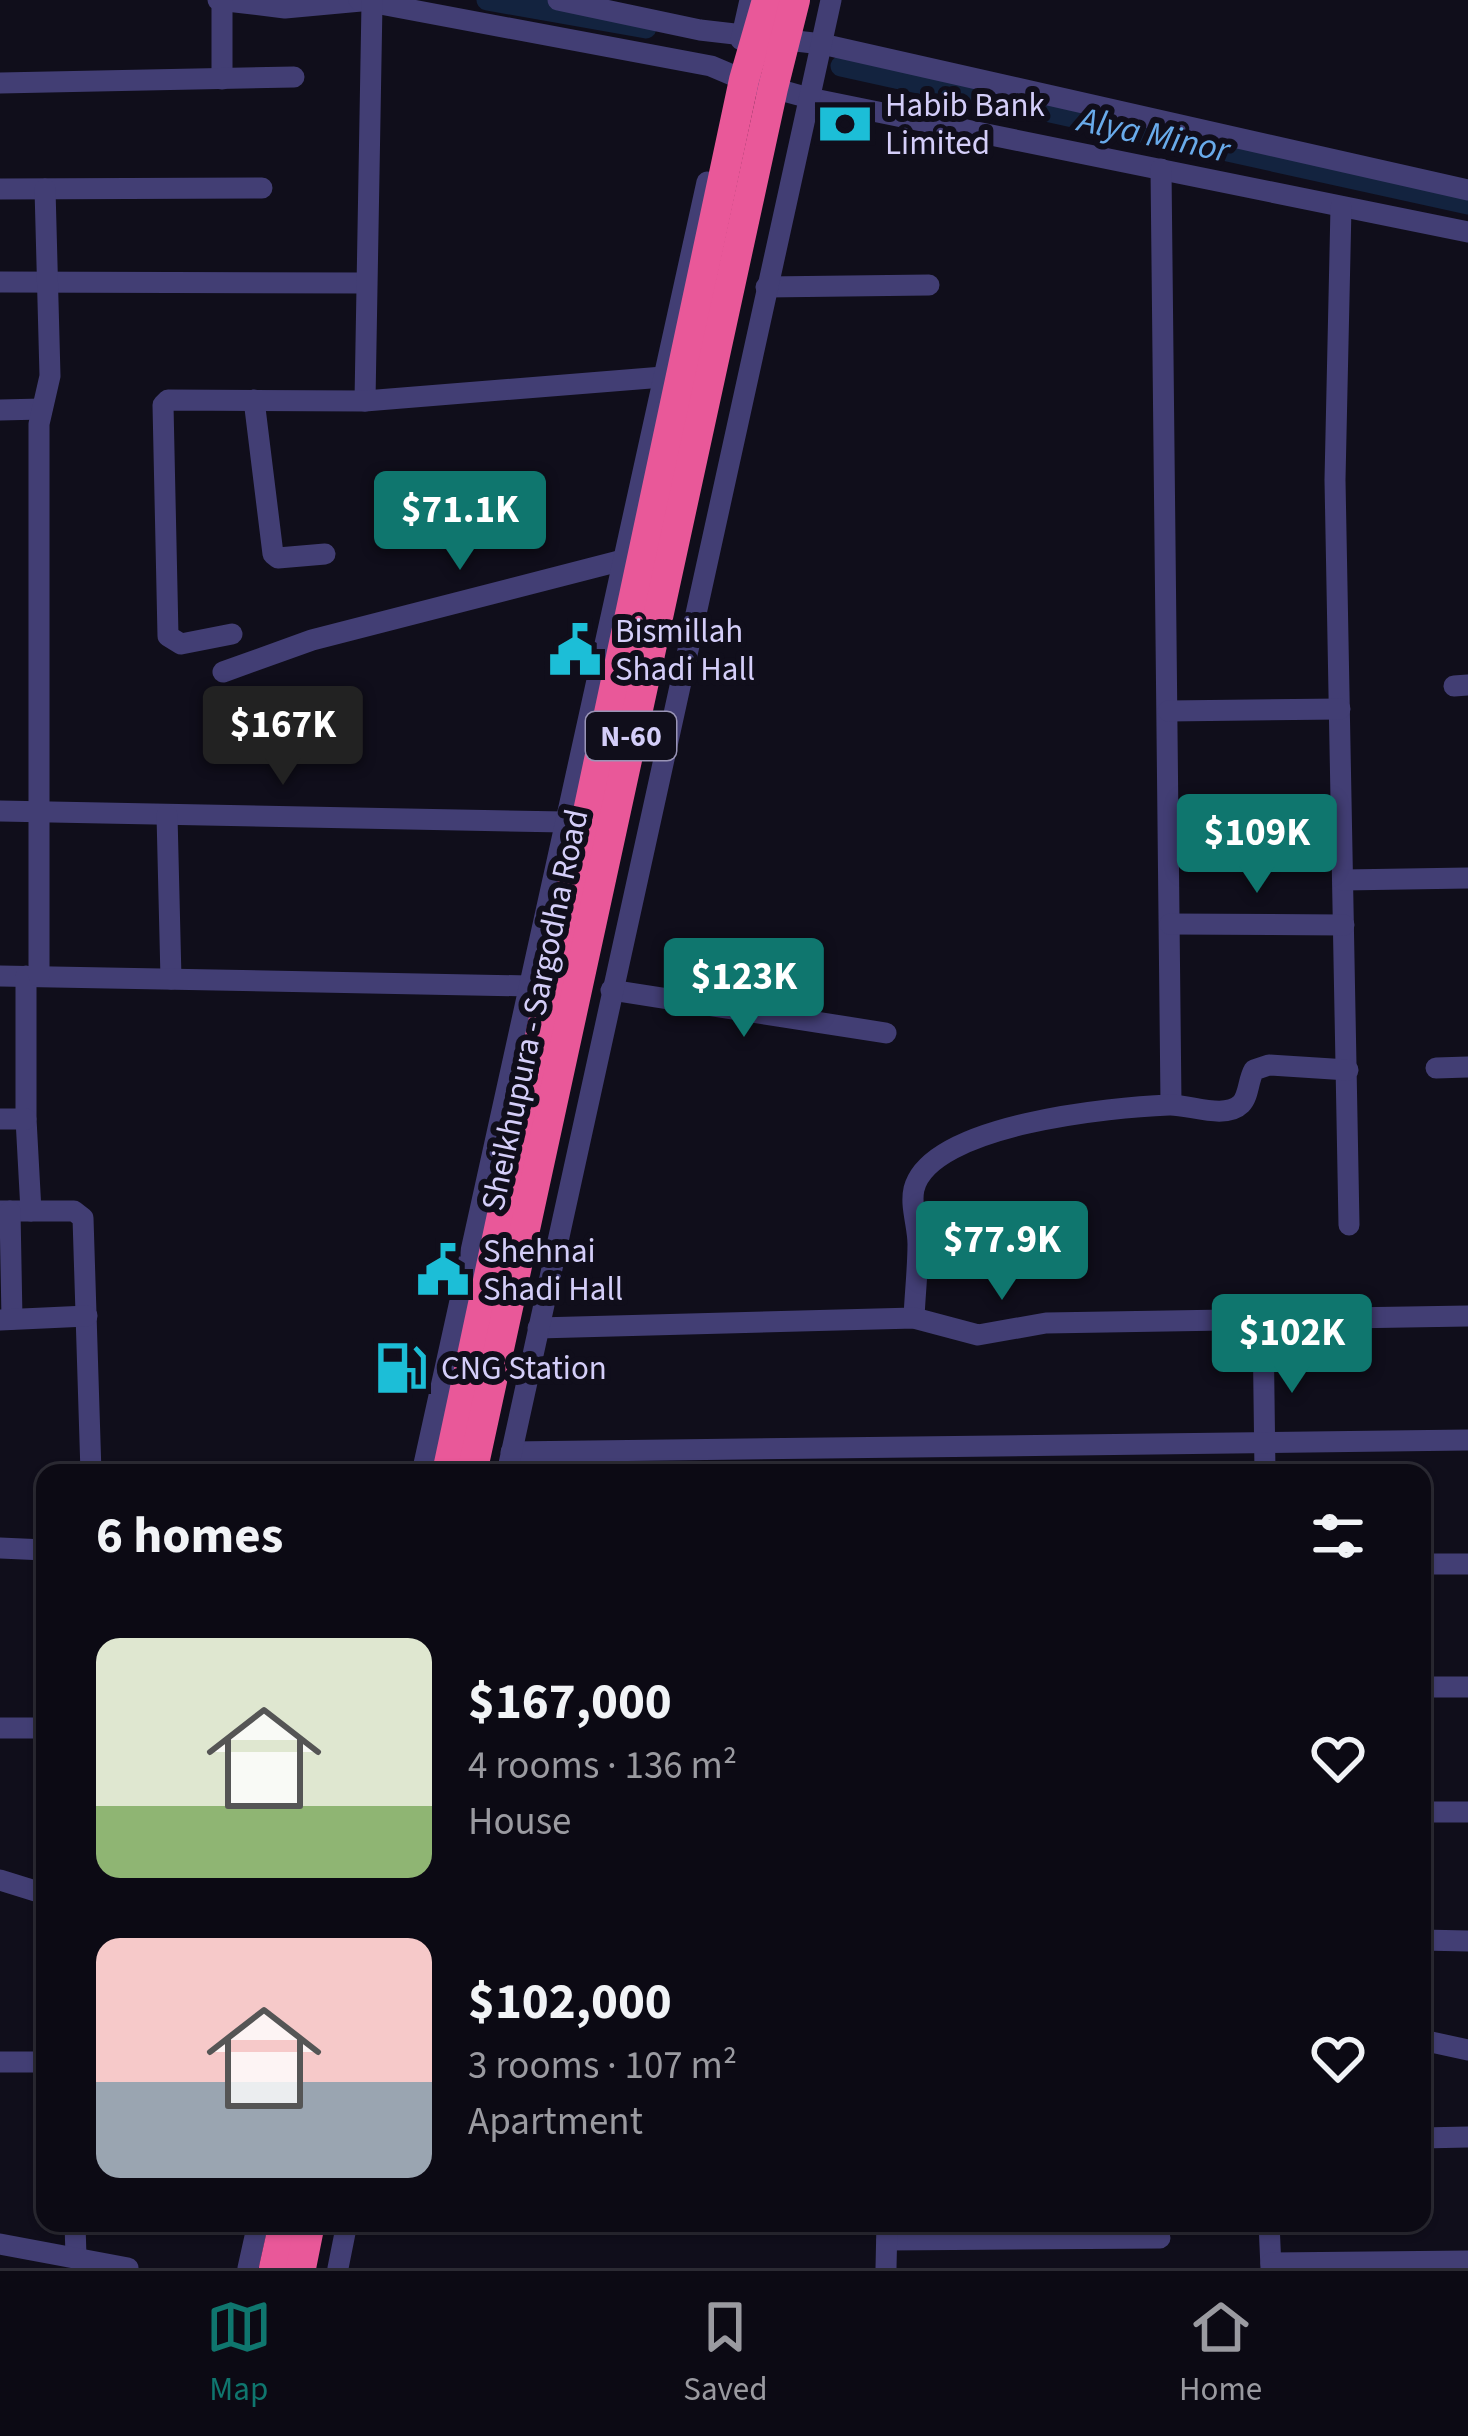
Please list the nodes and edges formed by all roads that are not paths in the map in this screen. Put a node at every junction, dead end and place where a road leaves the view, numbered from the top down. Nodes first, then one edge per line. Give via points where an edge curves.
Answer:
1 (220, 0) edge
2 (558, 0) edge
3 (750, 0) edge
4 (766, 0) edge
5 (796, 0) edge
6 (831, 0) edge
7 (364, 1) edge
8 (762, 36) junction
9 (822, 44) junction
10 (294, 77) dead end
11 (222, 79) junction
12 (750, 81) junction
13 (0, 83) edge
14 (809, 98) junction
15 (1161, 169) junction
16 (46, 188) junction
17 (262, 188) dead end
18 (0, 189) edge
19 (1468, 190) edge
20 (1341, 207) junction
21 (1468, 232) edge
22 (0, 282) edge
23 (49, 282) junction
24 (366, 284) junction
25 (929, 285) dead end
26 (766, 287) junction
27 (663, 377) junction
28 (254, 400) junction
29 (365, 401) junction
30 (42, 409) junction
31 (0, 410) edge
32 (325, 554) dead end
33 (623, 560) junction
34 (232, 634) dead end
35 (224, 671) dead end
36 (1340, 709) junction
37 (1168, 711) junction
38 (0, 811) edge
39 (42, 812) junction
40 (166, 814) junction
41 (565, 822) junction
42 (1468, 878) edge
43 (1343, 880) junction
44 (1170, 923) junction
45 (1344, 925) junction
46 (0, 976) edge
47 (32, 976) junction
48 (171, 979) junction
49 (529, 986) junction
50 (611, 990) junction
51 (886, 1033) dead end
52 (1468, 1067) edge
53 (1436, 1068) dead end
54 (1348, 1070) junction
55 (1171, 1104) junction
56 (0, 1119) edge
57 (26, 1119) junction
58 (14, 1211) edge
59 (1349, 1225) dead end
60 (87, 1316) junction
61 (1468, 1316) edge
62 (914, 1318) junction
63 (6, 1319) edge
64 (1263, 1319) junction
65 (538, 1328) junction
66 (1468, 1440) edge
67 (1264, 1442) junction
68 (934, 1447) junction
69 (509, 1462) edge
70 (91, 1464) edge
71 (424, 1464) edge
72 (449, 1464) edge
73 (474, 1464) edge
74 (934, 1464) edge
75 (1265, 1464) edge
76 (0, 1548) edge
77 (36, 1550) edge
78 (1431, 1564) edge
79 (1468, 1564) edge
80 (1468, 1687) edge
81 (1431, 1688) edge
82 (0, 1728) edge
83 (36, 1728) edge
84 (1431, 1812) edge
85 (1468, 1812) edge
86 (0, 1880) edge
87 (36, 1891) edge
88 (1431, 1940) edge
89 (1468, 1941) edge
90 (1431, 2042) edge
91 (1468, 2050) edge
92 (0, 2062) edge
93 (36, 2062) edge
94 (1431, 2138) edge
95 (1468, 2138) edge
96 (75, 2232) edge
97 (256, 2232) edge
98 (282, 2232) edge
99 (308, 2232) edge
100 (345, 2232) edge
101 (886, 2232) edge
102 (1269, 2232) edge
103 (1160, 2238) dead end
104 (0, 2244) edge
105 (76, 2257) junction
106 (1468, 2261) edge
107 (1271, 2265) edge
108 (128, 2268) edge
109 (248, 2268) edge
110 (274, 2268) edge
111 (301, 2268) edge
112 (338, 2268) edge
113 (886, 2268) edge

1 - 7 street via 285,8
1 - 11 street
2 - 8 street
3 - 8 street
4 - 8 highway, Sheikhupura - Sargodha Road / N-60
5 - 8 highway, Sheikhupura - Sargodha Road / N-60
6 - 9 street
7 - 12 street via 711,66
7 - 24 street
8 - 9 street
8 - 12 highway, Sheikhupura - Sargodha Road / N-60
8 - 12 street
9 - 14 street
9 - 19 street
10 - 11 street
11 - 13 street
12 - 14 street
12 - 27 street
12 - 72 highway, Sheikhupura - Sargodha Road / N-60
12 - 73 highway, Sheikhupura - Sargodha Road / N-60
14 - 15 street
14 - 26 street
15 - 20 street
15 - 37 street
16 - 17 street
16 - 18 street
16 - 23 street
20 - 21 street
20 - 36 street
22 - 23 street
23 - 24 street
23 - 30 street via 50,376
24 - 29 street
25 - 26 street
26 - 50 street
27 - 29 street
27 - 33 street
28 - 29 street
28 - 32 street via 273,554
28 - 34 street via 163,405 168,636 181,644
30 - 31 street
30 - 39 street
33 - 35 street via 312,640
33 - 41 street
36 - 37 street
36 - 43 street
37 - 44 street
38 - 39 street
39 - 40 street
39 - 47 street
40 - 41 street
40 - 48 street
41 - 49 street
42 - 43 street
43 - 45 street
44 - 45 street
44 - 55 street
45 - 54 street
46 - 47 street
47 - 48 street
47 - 57 street
48 - 49 street
49 - 71 street
50 - 51 street
50 - 65 street
52 - 53 street
54 - 55 street via 1260,1067 1235,1108
54 - 59 street
55 - 62 street via 1032,1120 962,1145 925,1170 913,1199
56 - 57 street
57 - 58 street
58 - 60 street via 81,1214
58 - 63 street
60 - 63 street
60 - 70 street
61 - 64 street
62 - 64 street via 979,1334 1046,1323
62 - 65 street
64 - 67 street
65 - 69 street
66 - 67 street
67 - 68 street
67 - 75 street
68 - 69 street
68 - 74 street
76 - 77 street
78 - 79 street
80 - 81 street
82 - 83 street
84 - 85 street
86 - 87 street
88 - 89 street
90 - 91 street
92 - 93 street
94 - 95 street
96 - 105 street
97 - 109 street
98 - 110 highway
99 - 111 highway
100 - 112 street
101 - 103 street
101 - 113 street
102 - 107 street
104 - 105 street
105 - 108 street
106 - 107 street

